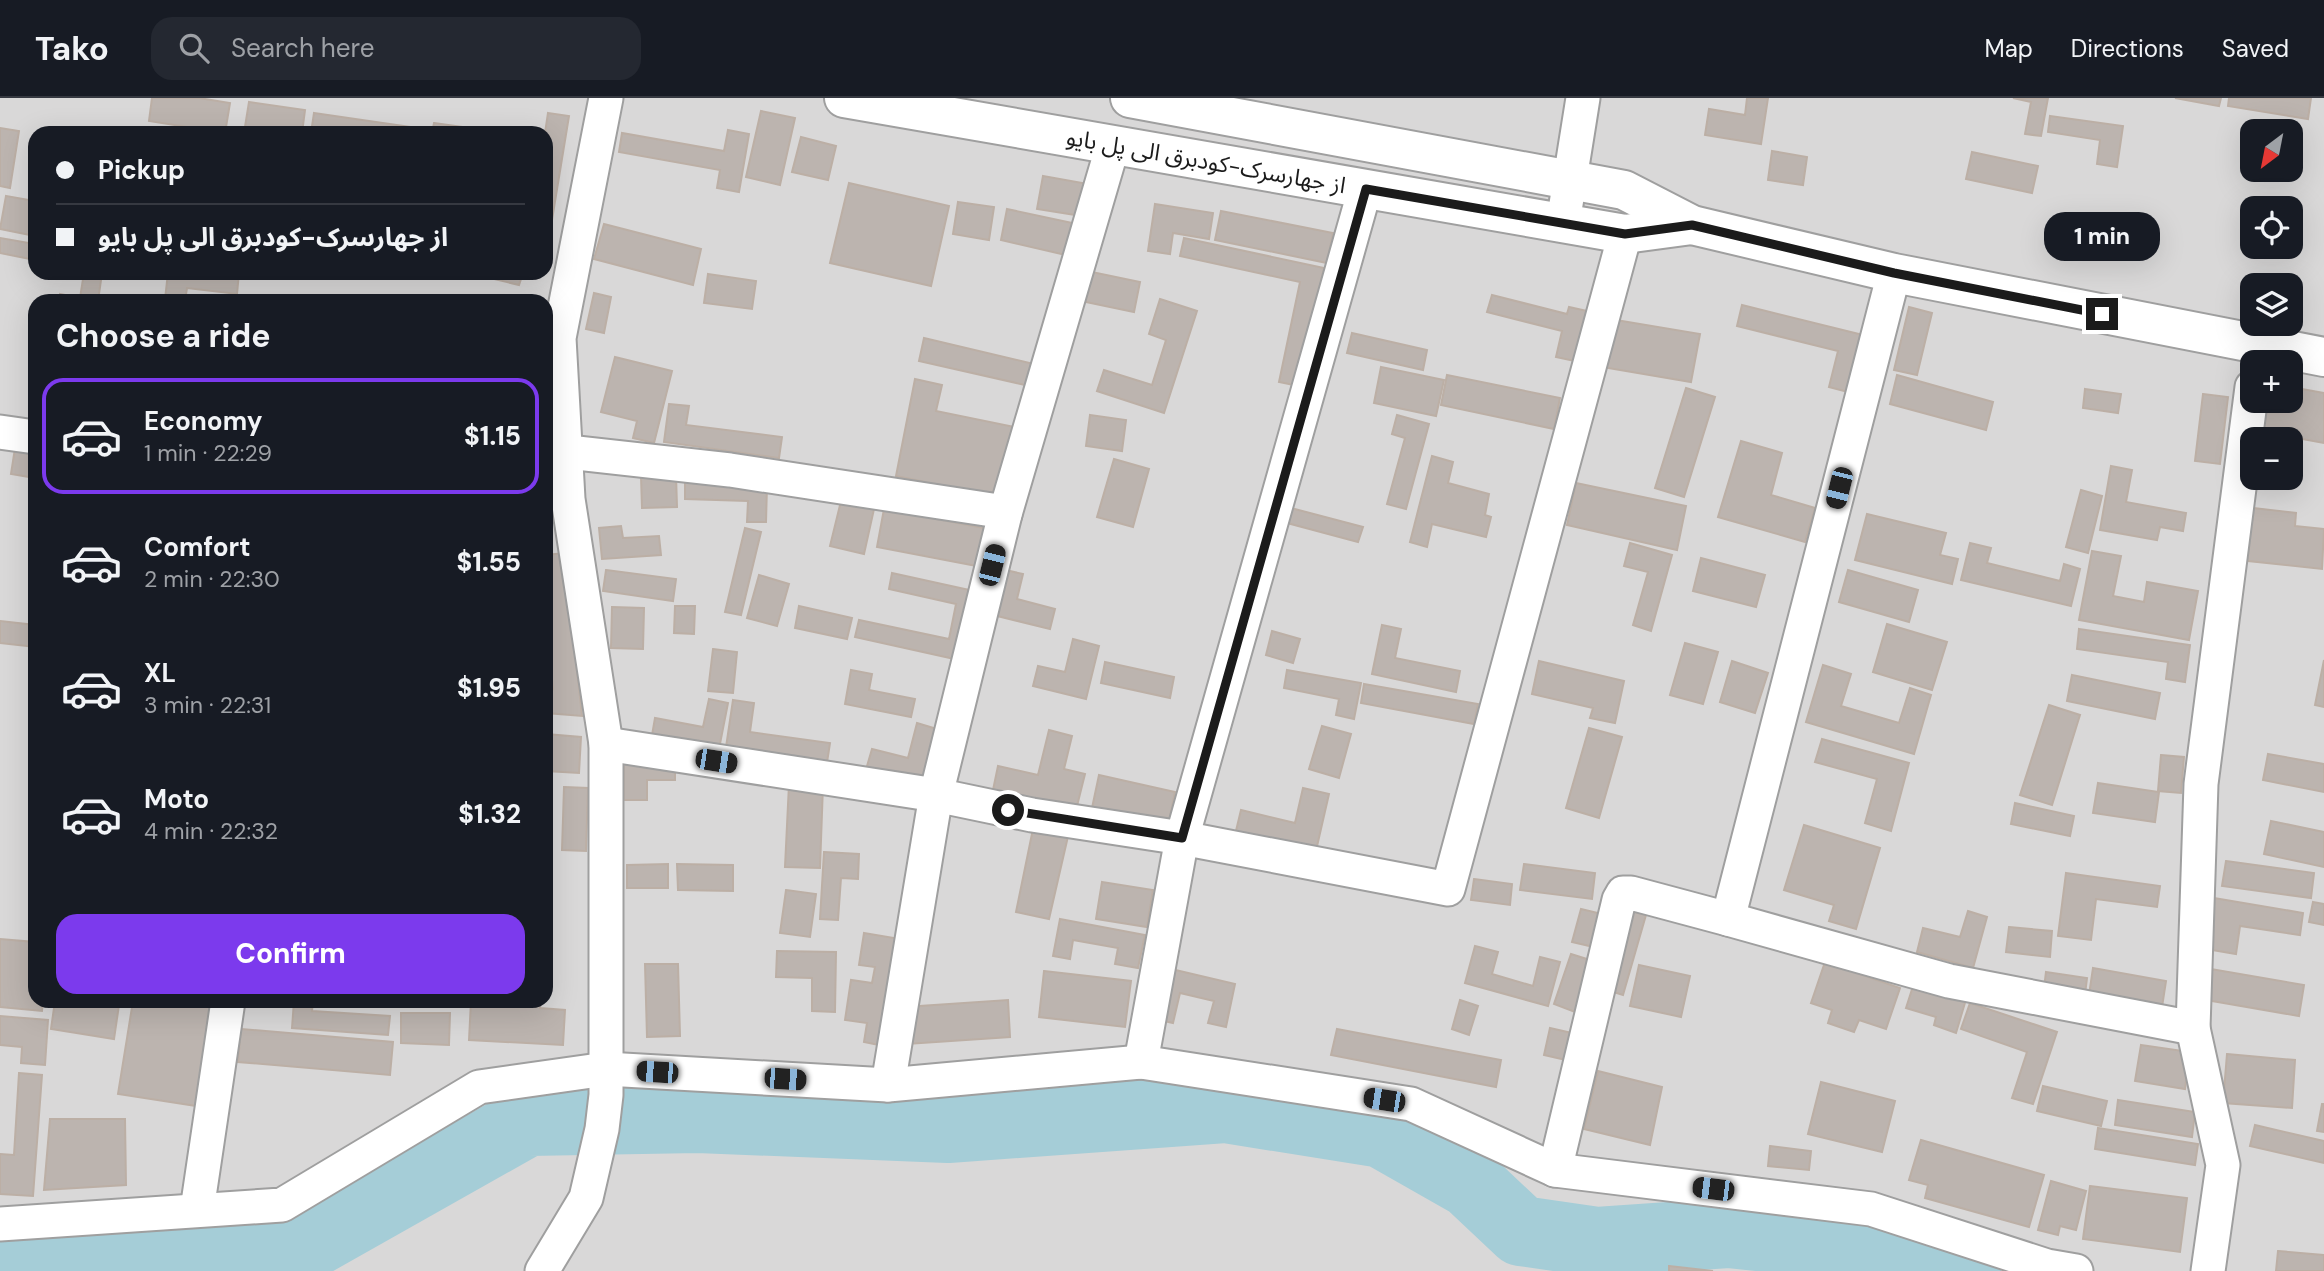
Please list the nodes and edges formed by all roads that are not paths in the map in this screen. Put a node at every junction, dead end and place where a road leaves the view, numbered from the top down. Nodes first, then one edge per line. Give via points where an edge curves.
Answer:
1 (606, 98) edge
2 (844, 98) edge
3 (1130, 98) edge
4 (1583, 98) edge
5 (1112, 145) junction
6 (1570, 180) junction
7 (1366, 189) junction
8 (1563, 223) junction
9 (1692, 225) junction
10 (1625, 234) junction
11 (1894, 273) junction
12 (2240, 350) edge
13 (2303, 356) edge
14 (2324, 357) edge
15 (2249, 413) edge
16 (0, 432) edge
17 (28, 436) edge
18 (565, 454) junction
19 (557, 498) edge
20 (1005, 514) junction
21 (606, 744) junction
22 (936, 795) junction
23 (1182, 838) junction
24 (1728, 919) junction
25 (227, 1008) edge
26 (2193, 1027) junction
27 (1141, 1062) junction
28 (606, 1082) junction
29 (888, 1085) junction
30 (1555, 1170) junction
31 (197, 1210) junction
32 (0, 1224) edge
33 (541, 1271) edge
34 (2076, 1271) edge
35 (2208, 1271) edge

1 - 18 street via 559,338
2 - 5 street, از جهارسرک-کودبرق الی پل بایو
3 - 6 street, از جهارسرک-کودبرق الی پل بایو
4 - 6 street
5 - 7 street, از جهارسرک-کودبرق الی پل بایو
5 - 20 street
6 - 8 street
6 - 9 street, از جهارسرک-کودبرق الی پل بایو via 1624,190
7 - 8 street, از جهارسرک-کودبرق الی پل بایو
7 - 23 street
8 - 10 street, از جهارسرک-کودبرق الی پل بایو
9 - 10 street, از جهارسرک-کودبرق الی پل بایو
9 - 11 street, از جهارسرک-کودبرق الی پل بایو
10 - 23 street via 1447,889
11 - 12 street, از جهارسرک-کودبرق الی پل بایو
11 - 24 street
13 - 14 street, از جهارسرک-کودبرق الی پل بایو
15 - 26 street via 2201,784
16 - 17 street
18 - 19 street
18 - 20 street via 743,472
19 - 21 street
20 - 22 street
21 - 22 street
21 - 28 street
22 - 23 street
22 - 29 street
23 - 27 street
24 - 26 street via 1949,981
24 - 30 street via 1623,893
25 - 31 street
26 - 35 street via 2223,1165
27 - 29 street
27 - 30 street via 1411,1104
28 - 29 street
28 - 31 street via 479,1087 282,1205
28 - 33 street via 602,1129 586,1198
30 - 34 street via 1871,1209 2047,1266
31 - 32 street

